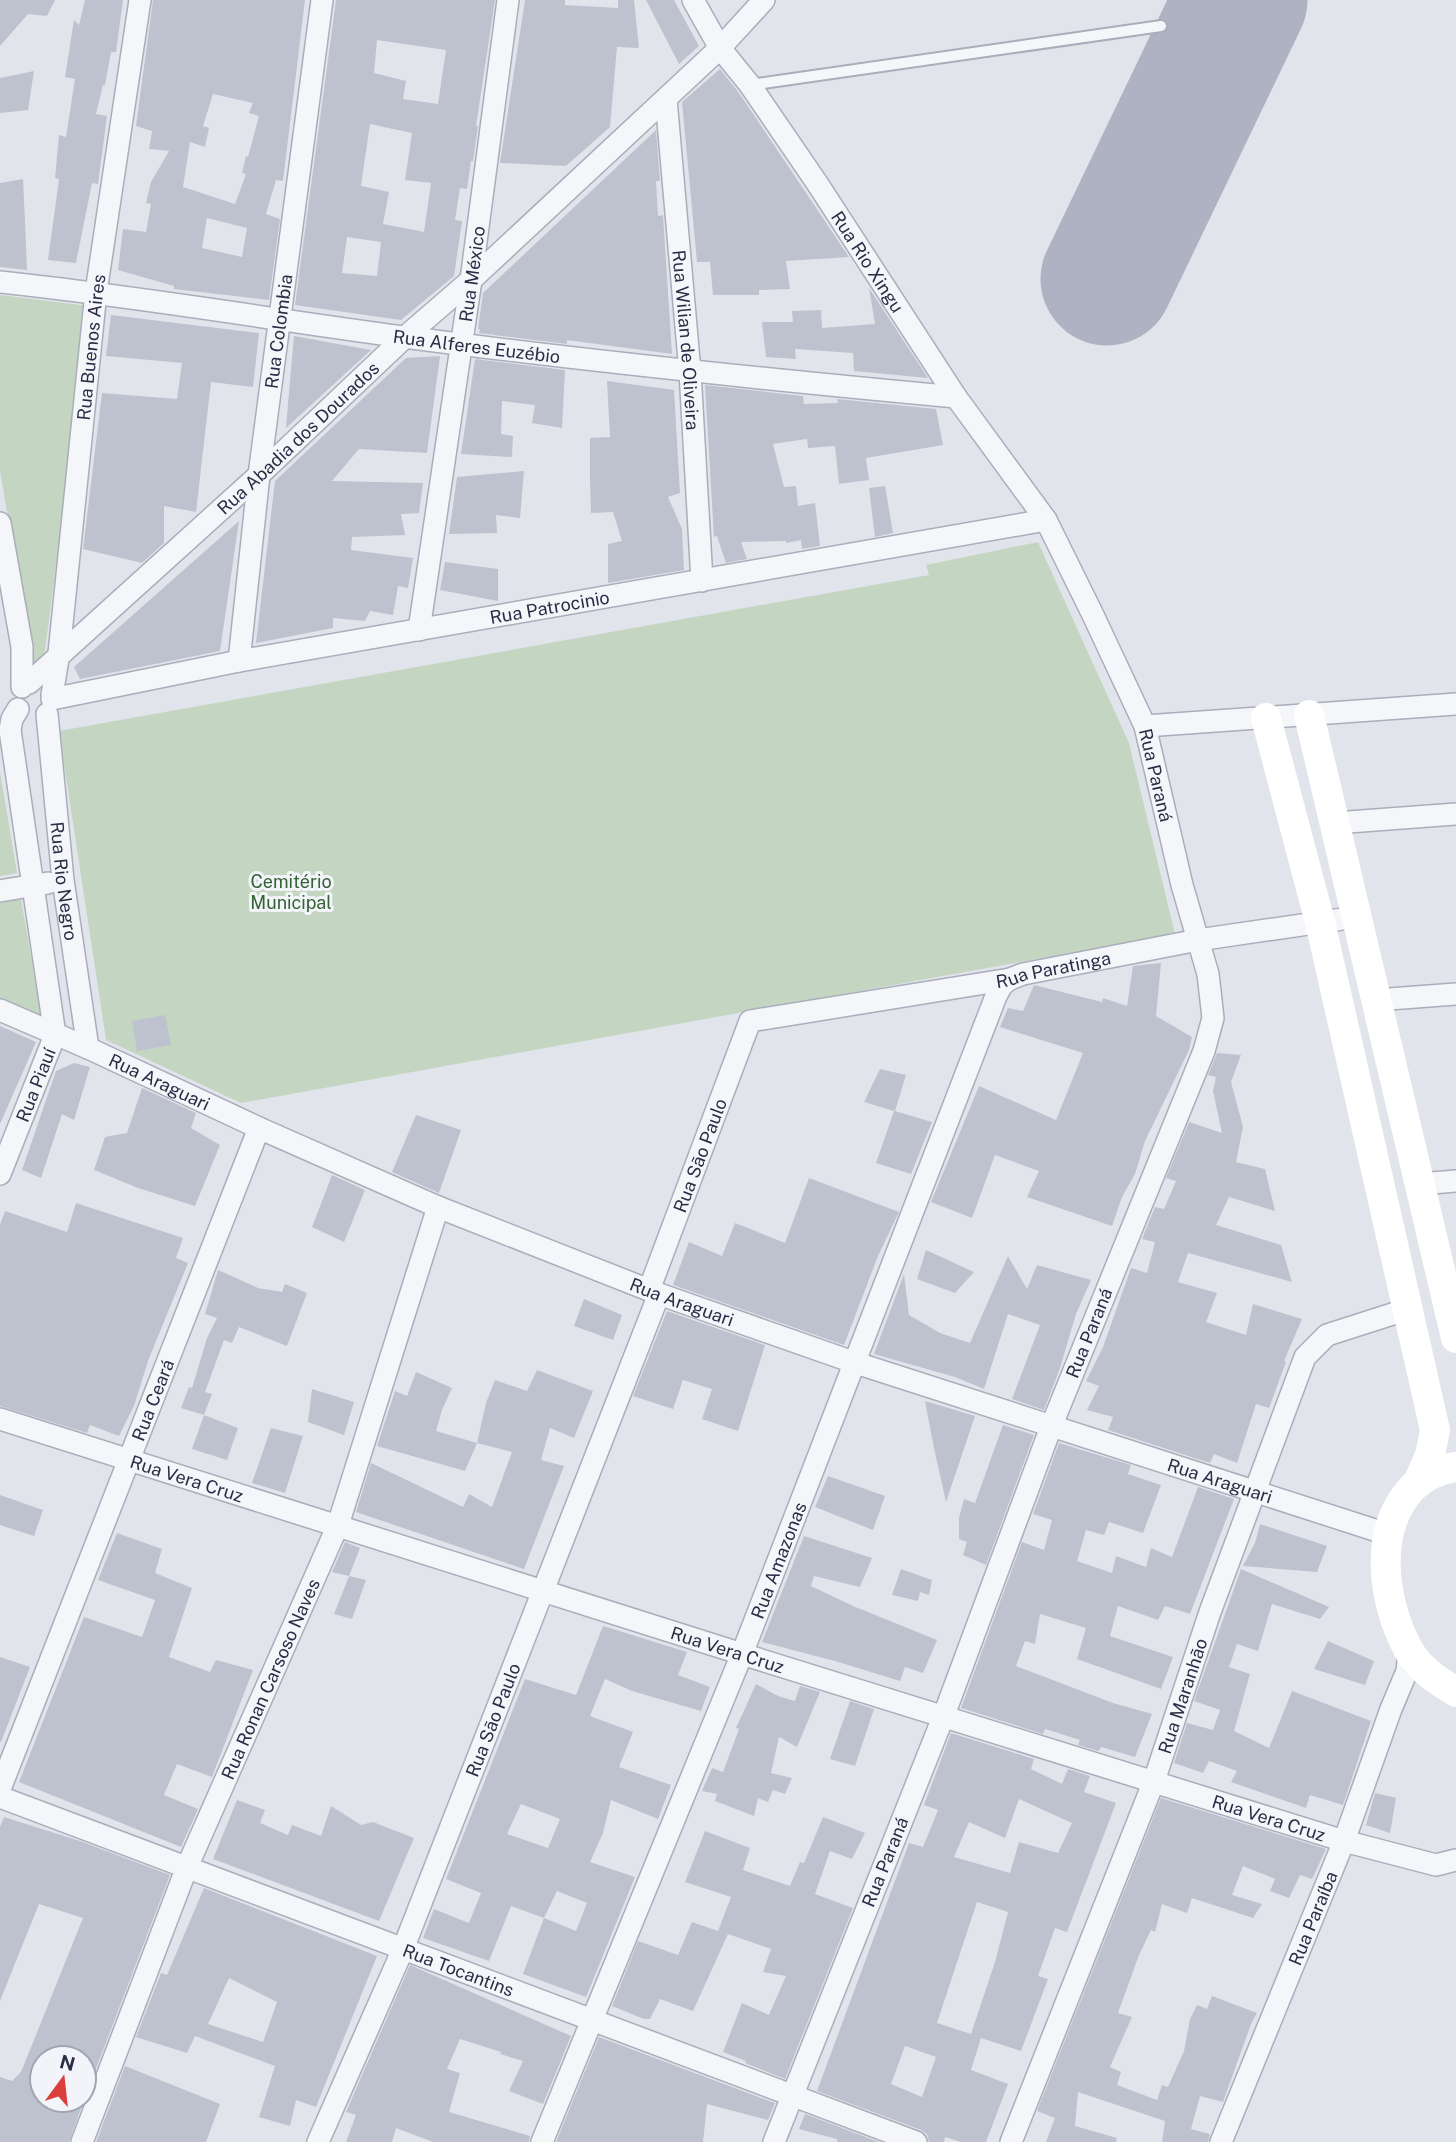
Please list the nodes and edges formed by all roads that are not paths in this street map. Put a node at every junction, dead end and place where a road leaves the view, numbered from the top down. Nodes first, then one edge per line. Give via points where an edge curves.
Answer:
1 (140, 0) edge
2 (322, 0) edge
3 (508, 0) edge
4 (693, 0) edge
5 (764, 0) edge
6 (1161, 26) dead end
7 (720, 48) junction
8 (750, 85) junction
9 (666, 99) junction
10 (471, 280) junction
11 (0, 282) edge
12 (96, 292) junction
13 (279, 319) junction
14 (405, 337) junction
15 (461, 343) junction
16 (690, 372) junction
17 (956, 397) junction
18 (259, 475) junction
19 (1046, 520) junction
20 (0, 523) edge
21 (702, 581) junction
22 (7, 600) edge
23 (419, 630) junction
24 (59, 653) junction
25 (239, 661) junction
26 (17, 699) edge
27 (50, 703) junction
28 (1456, 704) edge
29 (1309, 715) junction
30 (1266, 718) junction
31 (1145, 726) junction
32 (1456, 814) edge
33 (1335, 823) junction
34 (63, 880) junction
35 (34, 886) junction
36 (0, 891) edge
37 (1356, 917) junction
38 (1320, 922) junction
39 (1198, 940) junction
40 (1010, 979) junction
41 (1456, 994) edge
42 (1376, 1000) junction
43 (0, 1010) edge
44 (750, 1021) joint
45 (55, 1035) junction
46 (88, 1048) junction
47 (259, 1128) junction
48 (0, 1174) edge
49 (1456, 1181) edge
50 (1419, 1184) junction
51 (438, 1207) junction
52 (654, 1292) junction
53 (1408, 1309) junction
54 (1456, 1338) edge
55 (853, 1362) junction
56 (0, 1419) edge
57 (1051, 1427) junction
58 (130, 1460) junction
59 (1456, 1467) edge
60 (1418, 1483) junction
61 (1254, 1492) junction
62 (338, 1525) junction
63 (1387, 1534) junction
64 (544, 1591) junction
65 (1409, 1651) junction
66 (742, 1654) junction
67 (1456, 1692) edge
68 (944, 1715) junction
69 (1154, 1781) junction
70 (0, 1789) edge
71 (0, 1797) edge
72 (1345, 1841) junction
73 (1456, 1860) edge
74 (187, 1867) junction
75 (403, 1949) junction
76 (593, 2019) junction
77 (792, 2095) junction
78 (82, 2142) edge
79 (318, 2142) edge
80 (542, 2142) edge
81 (774, 2142) edge
82 (916, 2142) edge
83 (1012, 2142) edge
84 (1221, 2142) edge

1 - 12 street, Rua Buenos Aires
2 - 13 street, Rua Colombia
3 - 10 street, Rua México
4 - 7 street, Rua Rio Xingu
5 - 7 street, Rua Abadia dos Dourados
6 - 8 lane
7 - 8 street, Rua Rio Xingu
7 - 9 street, Rua Abadia dos Dourados
8 - 17 street, Rua Rio Xingu
9 - 10 street, Rua Abadia dos Dourados
9 - 16 street, Rua Wilian de Oliveira
10 - 14 street, Rua Abadia dos Dourados
10 - 15 street, Rua México
11 - 12 street, Rua Alferes Euzébio
12 - 13 street, Rua Alferes Euzébio
12 - 24 street, Rua Buenos Aires
13 - 14 street, Rua Alferes Euzébio
13 - 18 street, Rua Colombia
14 - 15 street, Rua Alferes Euzébio
14 - 18 street, Rua Abadia dos Dourados
15 - 16 street, Rua Alferes Euzébio
15 - 23 street, Rua México
16 - 17 street, Rua Alferes Euzébio
16 - 21 street, Rua Wilian de Oliveira
17 - 19 street, Rua Rio Xingu
18 - 24 street, Rua Abadia dos Dourados
18 - 25 street, Rua Colombia
19 - 21 street, Rua Patrocinio
19 - 31 street, Rua Paraná
20 - 22 street, Rua Rio Negro
21 - 23 street, Rua Patrocinio
22 - 26 street, Rua Rio Negro via 22,647
23 - 25 street, Rua Patrocinio
24 - 26 street, Rua Abadia dos Dourados
24 - 27 street, Rua Buenos Aires
25 - 27 street, Rua Patrocinio
26 - 27 street via 24,715 31,718
26 - 27 street via 44,685
26 - 35 street, Rua Rio Negro via 10,730
27 - 34 street, Rua Rio Negro
28 - 29 street
29 - 30 street
29 - 33 street
30 - 31 street
30 - 38 street
31 - 39 street, Rua Paraná
32 - 33 street
33 - 37 street
34 - 35 street
34 - 46 street, Rua Rio Negro
35 - 36 street
35 - 45 street, Rua Rio Negro
37 - 38 street, Rua Paratinga
37 - 42 street
38 - 39 street, Rua Paratinga
38 - 53 street
39 - 40 street, Rua Paratinga
39 - 57 street, Rua Paraná via 1211,998 1211,1031
40 - 44 street, Rua Paratinga
40 - 55 street, Rua Amazonas via 996,996
41 - 42 street
42 - 50 street
43 - 45 street, Rua Araguari
44 - 52 street, Rua São Paulo
45 - 46 street, Rua Araguari
45 - 48 street, Rua Piauí
46 - 47 street, Rua Araguari
47 - 51 street, Rua Araguari
47 - 58 street, Rua Ceará
49 - 50 street
50 - 54 street
51 - 52 street, Rua Araguari
51 - 62 street, Rua Ronan Carsoso Naves
52 - 55 street, Rua Araguari
52 - 64 street, Rua São Paulo
53 - 60 street via 1435,1430
53 - 61 street, Rua Maranhão via 1327,1335 1305,1357
55 - 57 street, Rua Araguari
55 - 66 street, Rua Amazonas
56 - 58 street, Rua Vera Cruz
57 - 61 street, Rua Araguari
57 - 68 street, Rua Paraná
58 - 62 street, Rua Vera Cruz
58 - 70 street, Rua Ceará
59 - 60 street via 1440,1469
60 - 63 street via 1404,1496
61 - 63 street, Rua Araguari
61 - 69 street, Rua Maranhão
62 - 64 street, Rua Vera Cruz
62 - 74 street, Rua Ronan Carsoso Naves
63 - 65 street via 1388,1586
64 - 66 street, Rua Vera Cruz
64 - 75 street, Rua São Paulo
65 - 67 street via 1434,1679
65 - 72 street, Rua Paraíba via 1407,1671
66 - 68 street, Rua Vera Cruz
66 - 76 street, Rua Amazonas
68 - 69 street, Rua Vera Cruz
68 - 77 street, Rua Paraná
69 - 72 street, Rua Vera Cruz
69 - 83 street, Rua Maranhão
71 - 74 street, Rua Tocantins
72 - 73 street, Rua Vera Cruz via 1436,1865
72 - 84 street, Rua Paraíba
74 - 75 street, Rua Tocantins
74 - 78 street, Rua Ronan Carsoso Naves
75 - 76 street, Rua Tocantins
75 - 79 street, Rua São Paulo
76 - 77 street, Rua Tocantins
76 - 80 street, Rua Amazonas
77 - 81 street, Rua Paraná
77 - 82 street, Rua Tocantins

